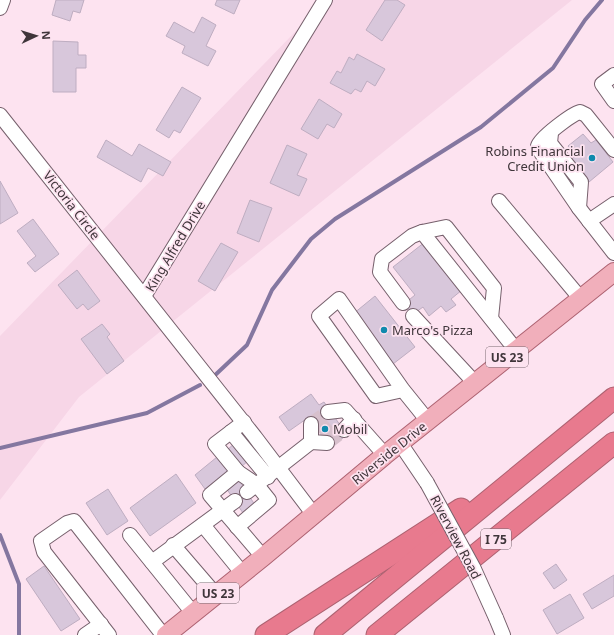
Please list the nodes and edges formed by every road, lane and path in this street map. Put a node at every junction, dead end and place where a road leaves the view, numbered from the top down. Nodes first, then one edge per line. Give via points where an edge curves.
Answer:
1 (3, 0) edge
2 (325, 0) edge
3 (0, 8) edge
4 (614, 74) edge
5 (614, 101) edge
6 (0, 115) edge
7 (614, 150) edge
8 (499, 201) dead end
9 (614, 204) edge
10 (589, 221) junction
11 (422, 232) junction
12 (614, 253) edge
13 (614, 272) edge
14 (144, 296) junction
15 (581, 299) junction
16 (403, 303) dead end
17 (413, 316) dead end
18 (491, 318) junction
19 (516, 350) junction
20 (475, 383) junction
21 (403, 390) junction
22 (614, 398) edge
23 (350, 415) junction
24 (428, 421) junction
25 (244, 422) junction
26 (231, 432) junction
27 (317, 436) tunnel mouth
28 (400, 443) junction
29 (614, 443) edge
30 (547, 453) junction
31 (385, 455) junction
32 (279, 468) junction
33 (238, 472) junction
34 (257, 485) junction
35 (235, 501) dead end
36 (223, 510) junction
37 (314, 515) junction
38 (203, 525) junction
39 (237, 526) junction
40 (130, 535) dead end
41 (173, 545) junction
42 (263, 557) junction
43 (152, 562) junction
44 (243, 574) junction
45 (216, 595) junction
46 (193, 613) junction
47 (105, 630) edge
48 (85, 635) edge
49 (165, 635) edge
50 (266, 635) edge
51 (325, 635) edge
52 (377, 635) edge
53 (503, 635) edge

1 - 3 street
2 - 14 street, King Alfred Drive
4 - 5 street via 602,84
6 - 14 street, Victoria Circle
7 - 10 street via 581,112 574,114 547,135 550,143 582,182 580,201
8 - 15 street
9 - 10 street
10 - 12 street
11 - 16 street via 412,236 382,259 380,272
11 - 18 street
11 - 18 street via 446,227 494,288
13 - 15 main road, Riverside Drive / US 23
14 - 25 street, King Alfred Drive
15 - 19 main road, Riverside Drive / US 23
17 - 20 street
18 - 19 street
19 - 20 main road, Riverside Drive / US 23
20 - 24 main road, Riverside Drive / US 23
21 - 21 street via 376,396 319,316 339,299
21 - 24 street
22 - 30 highway, I 75
23 - 23 street via 336,421
23 - 31 street
24 - 28 main road, Riverside Drive / US 23
25 - 26 street
25 - 32 street, King Alfred Drive
26 - 33 street via 215,444
26 - 34 street
27 - 32 street
28 - 31 main road, Riverside Drive / US 23
28 - 53 street, Riverview Road, bridge via 427,483 473,568
29 - 52 highway, I 75
30 - 50 highway
30 - 51 highway, I 75
31 - 37 main road, Riverside Drive / US 23
32 - 34 street
32 - 37 street, King Alfred Drive
33 - 34 street
33 - 36 street via 210,495
34 - 39 street via 269,500
35 - 36 street
36 - 38 street
36 - 39 street
37 - 42 main road, Riverside Drive / US 23
38 - 41 street
38 - 44 street
39 - 42 street
40 - 43 street
41 - 43 street
41 - 45 street
42 - 44 main road, Riverside Drive / US 23
43 - 46 street
44 - 45 main road, Riverside Drive / US 23
45 - 46 main road, Riverside Drive / US 23
46 - 49 main road, Riverside Drive / US 23
47 - 48 street
47 - 49 street via 44,552 41,541 67,523 74,521

